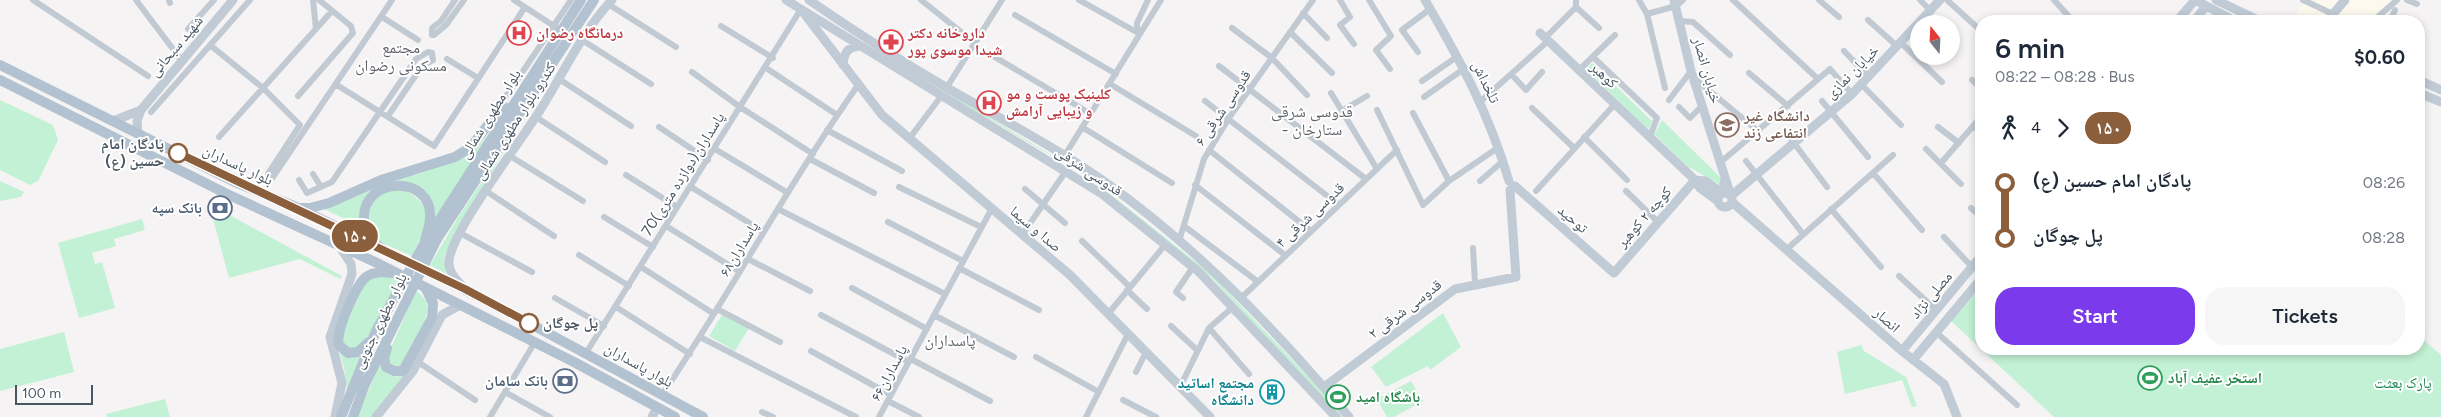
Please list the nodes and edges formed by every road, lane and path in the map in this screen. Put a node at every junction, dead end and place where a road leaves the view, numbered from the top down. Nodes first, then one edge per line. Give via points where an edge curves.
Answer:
1 (33, 0) edge
2 (136, 0) edge
3 (214, 0) edge
4 (233, 0) edge
5 (250, 0) edge
6 (313, 0) edge
7 (319, 0) edge
8 (392, 0) edge
9 (455, 0) edge
10 (464, 0) edge
11 (514, 0) edge
12 (571, 0) edge
13 (580, 0) edge
14 (594, 0) edge
15 (786, 0) edge
16 (808, 0) edge
17 (921, 0) edge
18 (1079, 0) edge
19 (1148, 0) edge
20 (1161, 0) edge
21 (1313, 0) edge
22 (1340, 0) edge
23 (1369, 0) edge
24 (1424, 0) edge
25 (1639, 0) edge
26 (1733, 0) edge
27 (1819, 0) edge
28 (1920, 0) edge
29 (1940, 0) edge
30 (1948, 0) edge
31 (2054, 0) edge
32 (2195, 0) edge
33 (2216, 0) edge
34 (2304, 0) edge
35 (2345, 0) edge
36 (2407, 0) edge
37 (610, 2) edge
38 (1000, 2) edge
39 (1677, 2) edge
40 (1576, 4) edge
41 (2396, 4) edge
42 (2418, 4) dead end
43 (2206, 6) junction
44 (525, 7) junction
45 (1430, 9) junction
46 (801, 10) junction
47 (1930, 10) junction
48 (332, 11) junction
49 (1303, 13) junction
50 (1647, 14) junction
51 (2333, 14) joint
52 (1015, 15) dead end
53 (2065, 15) edge
54 (2182, 15) edge
55 (2199, 15) edge
56 (2223, 15) edge
57 (2247, 15) edge
58 (2381, 15) edge
59 (382, 17) junction
60 (1839, 17) dead end
61 (1868, 20) dead end
62 (1680, 21) junction
63 (1975, 25) edge
64 (720, 26) dead end
65 (188, 28) dead end
66 (557, 28) junction
67 (1232, 28) dead end
68 (1600, 28) dead end
69 (316, 29) junction
70 (1290, 32) junction
71 (1138, 33) junction
72 (1615, 35) dead end
73 (1327, 38) dead end
74 (1544, 38) junction
75 (418, 40) dead end
76 (582, 40) junction
77 (974, 43) junction
78 (1354, 44) dead end
79 (1899, 44) junction
80 (210, 45) junction
81 (860, 46) junction
82 (676, 47) dead end
83 (1844, 50) dead end
84 (1418, 52) dead end
85 (1730, 55) dead end
86 (993, 56) dead end
87 (1458, 56) junction
88 (1593, 57) junction
89 (773, 58) junction
90 (1272, 58) junction
91 (446, 59) dead end
92 (182, 61) junction
93 (0, 65) edge
94 (843, 65) junction
95 (1219, 66) dead end
96 (766, 68) junction
97 (1465, 68) junction
98 (1390, 69) dead end
99 (1579, 70) junction
100 (692, 72) dead end
101 (1542, 72) dead end
102 (1332, 73) dead end
103 (1749, 73) dead end
104 (1116, 74) junction
105 (1512, 74) junction
106 (1692, 74) junction
107 (148, 76) dead end
108 (1869, 77) junction
109 (478, 78) junction
110 (560, 79) junction
111 (1818, 79) junction
112 (0, 80) edge
113 (1972, 80) dead end
114 (1422, 81) dead end
115 (1942, 82) dead end
116 (1975, 83) edge
117 (2425, 83) edge
118 (650, 84) dead end
119 (1110, 84) junction
120 (1861, 84) junction
121 (337, 85) junction
122 (858, 85) junction
123 (263, 88) junction
124 (1665, 88) dead end
125 (1250, 90) junction
126 (2441, 90) edge
127 (944, 91) junction
128 (1332, 93) dead end
129 (1307, 94) dead end
130 (1852, 94) junction
131 (2425, 95) edge
132 (298, 96) dead end
133 (1367, 96) dead end
134 (1424, 97) dead end
135 (515, 100) junction
136 (1668, 100) dead end
137 (1205, 101) dead end
138 (1481, 101) junction
139 (1822, 101) dead end
140 (2441, 102) edge
141 (1615, 104) junction
142 (1703, 105) junction
143 (740, 106) junction
144 (1788, 106) junction
145 (1679, 107) dead end
146 (1532, 108) dead end
147 (1343, 110) junction
148 (1377, 110) dead end
149 (146, 111) junction
150 (381, 112) junction
151 (1413, 113) dead end
152 (1831, 113) junction
153 (1091, 114) junction
154 (837, 115) junction
155 (388, 116) junction
156 (536, 117) junction
157 (1229, 118) junction
158 (114, 121) junction
159 (487, 126) junction
160 (631, 126) dead end
161 (1902, 126) dead end
162 (1974, 126) edge
163 (659, 127) dead end
164 (1082, 127) junction
165 (1938, 127) dead end
166 (827, 130) junction
167 (1758, 131) junction
168 (1784, 131) dead end
169 (138, 133) junction
170 (219, 136) dead end
171 (1196, 136) dead end
172 (1650, 136) junction
173 (1584, 137) junction
174 (909, 139) junction
175 (1959, 143) junction
176 (1795, 144) junction
177 (1499, 147) junction
178 (1574, 148) junction
179 (714, 149) junction
180 (1926, 149) dead end
181 (1208, 150) junction
182 (1397, 150) junction
183 (1066, 155) junction
184 (1893, 155) dead end
185 (510, 156) junction
186 (811, 156) junction
187 (1868, 157) dead end
188 (708, 160) junction
189 (1503, 161) junction
190 (1746, 161) dead end
191 (605, 162) dead end
192 (1722, 162) junction
193 (1941, 163) junction
194 (1377, 169) junction
195 (902, 171) dead end
196 (1066, 171) junction
197 (1873, 173) junction
198 (313, 174) dead end
199 (626, 175) dead end
200 (1757, 176) junction
201 (1366, 179) junction
202 (299, 180) dead end
203 (1627, 180) dead end
204 (1695, 180) junction
205 (1104, 181) junction
206 (1449, 181) junction
207 (1480, 181) dead end
208 (235, 182) junction
209 (1172, 183) dead end
210 (1962, 184) dead end
211 (1195, 185) junction
212 (899, 186) dead end
213 (1511, 186) junction
214 (321, 187) junction
215 (691, 187) junction
216 (1827, 187) dead end
217 (1025, 188) dead end
218 (1098, 190) junction
219 (486, 191) junction
220 (1536, 191) dead end
221 (1626, 191) dead end
222 (788, 193) junction
223 (874, 193) dead end
224 (227, 194) junction
225 (1726, 198) junction
226 (583, 201) dead end
227 (1042, 204) junction
228 (1339, 205) junction
229 (296, 208) junction
230 (677, 208) junction
231 (1971, 208) dead end
232 (778, 209) junction
233 (1831, 209) junction
234 (991, 210) junction
235 (1975, 212) edge
236 (604, 217) dead end
237 (888, 222) dead end
238 (1658, 222) junction
239 (1064, 223) dead end
240 (666, 226) junction
241 (1184, 226) junction
242 (981, 227) junction
243 (1922, 230) dead end
244 (1311, 231) junction
245 (764, 232) junction
246 (460, 233) junction
247 (1803, 234) junction
248 (1022, 235) junction
249 (554, 236) dead end
250 (1944, 237) dead end
251 (437, 240) joint
252 (1082, 241) dead end
253 (1179, 242) junction
254 (424, 244) junction
255 (1165, 245) junction
256 (340, 247) junction
257 (653, 247) junction
258 (1473, 248) dead end
259 (1787, 249) junction
260 (384, 250) junction
261 (579, 254) dead end
262 (1285, 255) junction
263 (748, 259) junction
264 (1975, 260) edge
265 (963, 262) junction
266 (1975, 265) edge
267 (641, 267) junction
268 (1881, 267) dead end
269 (959, 268) junction
270 (1194, 268) junction
271 (532, 272) dead end
272 (740, 272) junction
273 (396, 273) junction
274 (1614, 273) joint
275 (1899, 276) dead end
276 (1257, 281) junction
277 (1475, 283) junction
278 (629, 286) junction
279 (1975, 286) edge
280 (425, 287) junction
281 (852, 288) dead end
282 (465, 289) junction
283 (1128, 289) junction
284 (810, 290) dead end
285 (946, 294) junction
286 (555, 298) dead end
287 (1183, 298) dead end
288 (1241, 298) junction
289 (460, 305) junction
290 (616, 307) junction
291 (1233, 307) junction
292 (1147, 309) dead end
293 (1039, 310) dead end
294 (1936, 310) junction
295 (716, 311) junction
296 (821, 314) dead end
297 (1108, 314) junction
298 (934, 315) junction
299 (394, 324) junction
300 (604, 326) junction
301 (1171, 326) dead end
302 (1210, 328) junction
303 (927, 329) junction
304 (376, 331) junction
305 (1936, 332) junction
306 (1128, 334) junction
307 (700, 337) junction
308 (535, 342) junction
309 (780, 342) dead end
310 (1197, 350) junction
311 (811, 351) dead end
312 (1902, 351) junction
313 (1146, 352) junction
314 (586, 353) junction
315 (690, 354) junction
316 (1014, 357) dead end
317 (1036, 357) dead end
318 (910, 360) junction
319 (1913, 360) junction
320 (418, 362) junction
321 (1136, 372) dead end
322 (1249, 374) dead end
323 (1180, 387) junction
324 (1324, 387) junction
325 (506, 392) junction
326 (1099, 392) junction
327 (662, 395) junction
328 (890, 398) junction
329 (475, 400) dead end
330 (1123, 400) dead end
331 (990, 401) dead end
332 (2018, 405) dead end
333 (654, 412) edge
334 (762, 412) dead end
335 (1205, 415) edge
336 (379, 416) edge
337 (335, 417) edge
338 (341, 417) edge
339 (354, 417) edge
340 (490, 417) edge
341 (550, 417) edge
342 (675, 417) edge
343 (703, 417) edge
344 (773, 417) edge
345 (856, 417) edge
346 (879, 417) edge
347 (920, 417) edge
348 (1086, 417) edge
349 (1156, 417) edge
350 (1336, 417) edge
351 (1349, 417) edge
352 (1957, 417) edge

1 - 107 street
2 - 92 street
3 - 65 street
4 - 92 street, شهید سبحانی
5 - 80 street
6 - 69 street
7 - 48 street
8 - 59 street
9 - 10 street via 441,21 432,28 432,35 446,25
11 - 44 street
12 - 66 street
13 - 66 main road, بلوار مطهری شمالی
14 - 251 main road, بلوار مطهری شمالی
15 - 46 street, قدوسی شرقی
16 - 127 street, قدوسی شرقی
17 - 77 street
18 - 71 street
19 - 71 street via 1137,23
20 - 71 street
21 - 49 street, قدوسی شرقی ۶
22 - 78 street via 1350,17 1340,25
23 - 98 street via 1391,36 1376,50
24 - 45 street, تلخداش
25 - 50 street
26 - 111 street
27 - 60 street
28 - 47 street
29 - 47 street, خیابان نمازی
30 - 63 street
31 - 53 street
32 - 43 street
32 - 54 street
33 - 57 street
34 - 51 street
35 - 51 street
36 - 42 street
37 - 76 street, کندرو بلوار مطهری شمالی
37 - 82 street
38 - 77 street
39 - 50 street
39 - 62 street, خیابان انصار
40 - 68 street
40 - 74 street
41 - 58 street
43 - 55 street
43 - 56 street
44 - 66 street
44 - 109 street
45 - 84 street via 1402,30
45 - 87 street, تلخداش
46 - 81 street, قدوسی شرقی
46 - 89 street, 70پاسداران(دوازده متری)
46 - 94 street, صدا و سیما
47 - 79 street, خیابان نمازی
48 - 69 street
48 - 132 street via 351,26 352,37
49 - 70 street, قدوسی شرقی ۶
49 - 73 street
50 - 124 street
52 - 104 street
59 - 75 street
59 - 121 street
61 - 79 street
62 - 85 street via 1693,22
62 - 106 street, خیابان انصار
64 - 89 street
66 - 135 main road, بلوار مطهری شمالی
66 - 159 street
67 - 90 street
69 - 123 street
70 - 90 street, قدوسی شرقی ۶
70 - 102 street
71 - 104 street
72 - 88 street
74 - 99 street, کوهبر
74 - 105 street
76 - 110 street, کندرو بلوار مطهری شمالی
76 - 118 street
77 - 127 street
79 - 108 street, خیابان نمازی
79 - 115 street
80 - 123 street
80 - 149 street
81 - 94 street via 845,53
81 - 127 street, قدوسی شرقی
83 - 108 street
86 - 153 street
87 - 97 street, تلخداش
87 - 114 street
88 - 99 street
88 - 172 street, کوهبر via 1657,118
89 - 96 street, 70پاسداران(دوازده متری)
90 - 125 street, قدوسی شرقی ۶
90 - 129 street
91 - 109 street
92 - 149 street, شهید سبحانی
93 - 158 main road, بلوار پاسداران
94 - 122 street, صدا و سیما
95 - 125 street
96 - 143 street, 70پاسداران(دوازده متری)
96 - 154 street
97 - 134 street
97 - 138 street, تلخداش
99 - 141 street, کوهبر
100 - 143 street
101 - 105 street via 1526,90
103 - 144 street
104 - 119 street
105 - 138 street
106 - 136 street
106 - 142 street, خیابان انصار
106 - 167 street
108 - 120 street, خیابان نمازی
109 - 155 street via 434,146
110 - 156 street, کندرو بلوار مطهری شمالی
110 - 160 street
111 - 130 street via 1830,69
111 - 144 street
112 - 224 main road, بلوار پاسداران
113 - 116 street
117 - 126 street
119 - 153 street
119 - 171 street
120 - 130 street, خیابان نمازی
120 - 161 street
121 - 123 street via 270,176 300,125
121 - 150 street
122 - 154 street, پاسداران۶۸
122 - 174 street, صدا و سیما via 882,115
123 - 170 street
125 - 157 street, قدوسی شرقی ۶
125 - 201 street
127 - 174 street
127 - 183 street, قدوسی شرقی
127 - 196 street, قدوسی شرقی
128 - 147 street
130 - 152 street, خیابان نمازی
131 - 140 street
133 - 147 street
135 - 159 main road
135 - 254 main road, بلوار مطهری شمالی
137 - 157 street
138 - 177 street, تلخداش
139 - 152 street
141 - 172 street, کوهبر
141 - 173 street
142 - 145 street via 1690,118
142 - 192 street, خیابان انصار
143 - 179 street, 70پاسداران(دوازده متری)
143 - 186 street
144 - 167 street
146 - 178 street
147 - 194 street
148 - 182 street
149 - 158 street
149 - 169 street via 137,120
150 - 155 street
150 - 155 street via 416,59 432,53 433,60 422,66
150 - 214 street via 332,182
151 - 206 street
152 - 176 street, خیابان نمازی
152 - 187 street
153 - 164 street
154 - 166 street, پاسداران۶۸
156 - 185 street, کندرو بلوار مطهری شمالی
156 - 191 street
157 - 181 street, قدوسی شرقی ۶
157 - 228 street
158 - 169 main road, بلوار پاسداران
159 - 229 main road via 472,147 455,157 381,180 329,203
162 - 175 street
163 - 188 street
164 - 183 street
164 - 209 street
165 - 175 street
166 - 186 street, پاسداران۶۸
166 - 195 street
167 - 192 street
168 - 176 street
169 - 208 main road, بلوار پاسداران
172 - 204 street, کوهبر
173 - 178 street
173 - 203 street
174 - 234 street, صدا و سیما
175 - 193 street
176 - 200 street, خیابان نمازی
176 - 216 street
177 - 189 street, تلخداش
177 - 206 street
178 - 220 street
179 - 188 street, 70پاسداران(دوازده متری)
179 - 222 street
180 - 193 street
181 - 211 street, قدوسی شرقی ۶
181 - 244 street
182 - 194 street, قدوسی شرقی ۴
182 - 206 street via 1423,205
183 - 205 street, قدوسی شرقی
184 - 197 street
185 - 219 street, کندرو بلوار مطهری شمالی
185 - 226 street
186 - 222 street, پاسداران۶۸
186 - 223 street
188 - 215 street, 70پاسداران(دوازده متری)
189 - 207 street
189 - 213 street, تلخداش
190 - 200 street
192 - 225 street, خیابان انصار
193 - 210 street
194 - 201 street, قدوسی شرقی ۴
196 - 218 street, قدوسی شرقی
196 - 227 street
197 - 233 street
197 - 243 street
198 - 214 street
199 - 230 street
200 - 225 street, خیابان نمازی
200 - 247 street
201 - 228 street, قدوسی شرقی ۴
202 - 214 street via 307,193
204 - 225 street, کوهبر via 1700,188
204 - 238 street, کوچه ۲ کوهبر
205 - 218 street
205 - 253 street, قدوسی شرقی
208 - 224 main road
208 - 229 main road, بلوار پاسداران
211 - 241 street, قدوسی شرقی ۶
211 - 262 street
212 - 242 street
213 - 274 street, توحید
213 - 277 street, قدوسی شرقی ۲ via 1516,277
215 - 230 street, 70پاسداران(دوازده متری)
215 - 245 street
217 - 227 street
218 - 255 street, قدوسی شرقی
219 - 246 street, کندرو بلوار مطهری شمالی
219 - 249 street
221 - 238 street
222 - 232 street, پاسداران۶۸
224 - 256 main road, بلوار پاسداران
225 - 259 street
227 - 239 street
227 - 248 street
228 - 244 street, قدوسی شرقی ۴
229 - 260 main road, بلوار پاسداران
230 - 240 street, 70پاسداران(دوازده متری)
231 - 235 street
232 - 245 street, پاسداران۶۸
232 - 285 street
233 - 247 street
233 - 268 street
234 - 242 street, پاسداران۶۶
234 - 248 street, صدا و سیما
236 - 257 street
237 - 265 street
238 - 274 street, کوچه ۲ کوهبر
240 - 257 street, 70پاسداران(دوازده متری)
240 - 272 street
241 - 253 street, قدوسی شرقی ۶
241 - 276 street
242 - 265 street, پاسداران۶۶
244 - 262 street, قدوسی شرقی ۴
245 - 263 street, پاسداران۶۸
246 - 271 street
246 - 282 street, کندرو بلوار مطهری شمالی via 449,262 451,274
247 - 259 street
248 - 297 street, صدا و سیما via 1070,275
250 - 264 street
251 - 299 main road, بلوار مطهری جنوبی
252 - 283 street
253 - 288 street, قدوسی شرقی
254 - 260 main road via 430,218 426,200 411,188 397,184 372,196 365,209 367,233
254 - 304 main road, بلوار مطهری جنوبی
255 - 270 street, قدوسی شرقی
255 - 283 street
256 - 273 main road, بلوار پاسداران
256 - 337 street via 352,274 330,337 342,383
257 - 267 street, 70پاسداران(دوازده متری)
258 - 277 street
259 - 312 street, انصار
260 - 282 main road, بلوار پاسداران
261 - 278 street
262 - 276 street, قدوسی شرقی ۴
263 - 272 street, پاسداران۶۸
263 - 284 street
265 - 269 street, پاسداران۶۶
266 - 294 street, مصلی نژاد
267 - 278 street, 70پاسداران(دوازده متری)
267 - 295 street
269 - 285 street, پاسداران۶۶
269 - 293 street
270 - 287 street via 1176,292
270 - 291 street, قدوسی شرقی
272 - 295 street, پاسداران۶۸
273 - 280 main road, بلوار پاسداران
273 - 304 main road via 373,273 361,282 338,340 341,348 353,354 364,348
275 - 294 street
276 - 288 street, قدوسی شرقی ۴
277 - 324 street, قدوسی شرقی ۲ via 1455,289
278 - 290 street, 70پاسداران(دوازده متری)
279 - 305 street, مصلی نژاد
280 - 289 main road, بلوار پاسداران
280 - 299 main road via 433,303 432,318 406,368 399,372 384,363
281 - 303 street
282 - 314 main road, بلوار پاسداران
283 - 292 street
283 - 297 street
285 - 298 street, پاسداران۶۶
286 - 300 street
288 - 324 street, قدوسی شرقی
289 - 308 main road, بلوار پاسداران
289 - 320 street via 442,315
290 - 300 street, 70پاسداران(دوازده متری)
290 - 315 street
291 - 302 street
291 - 350 street, قدوسی شرقی
294 - 312 street, مصلی نژاد
295 - 307 street, پاسداران۶۸
295 - 309 street
296 - 318 street
297 - 306 street, صدا و سیما
298 - 303 street, پاسداران۶۶
298 - 316 street
299 - 339 main road, بلوار مطهری جنوبی via 365,384
300 - 314 street, 70پاسداران(دوازده متری)
301 - 310 street
302 - 310 street
302 - 322 street
303 - 318 street, پاسداران۶۶
304 - 338 main road, بلوار مطهری جنوبی
305 - 319 street, مصلی نژاد
305 - 332 street
306 - 313 street, صدا و سیما
306 - 326 street
307 - 315 street, پاسداران۶۸
307 - 345 street
308 - 325 street
308 - 333 main road, بلوار پاسداران via 586,368
310 - 323 street
311 - 328 street
312 - 319 street, انصار
313 - 321 street
313 - 323 street, صدا و سیما
314 - 327 main road, بلوار پاسداران
315 - 327 street, پاسداران۶۸
317 - 326 street
318 - 328 street, پاسداران۶۶
318 - 331 street
319 - 352 street, انصار via 1944,384
320 - 329 street
320 - 336 street
323 - 335 street, صدا و سیما
324 - 351 street, قدوسی شرقی
325 - 340 street
325 - 341 street
326 - 348 street
327 - 343 main road, بلوار پاسداران
328 - 346 street, پاسداران۶۶
328 - 347 street
330 - 349 street
333 - 342 main road, بلوار پاسداران
334 - 344 street

